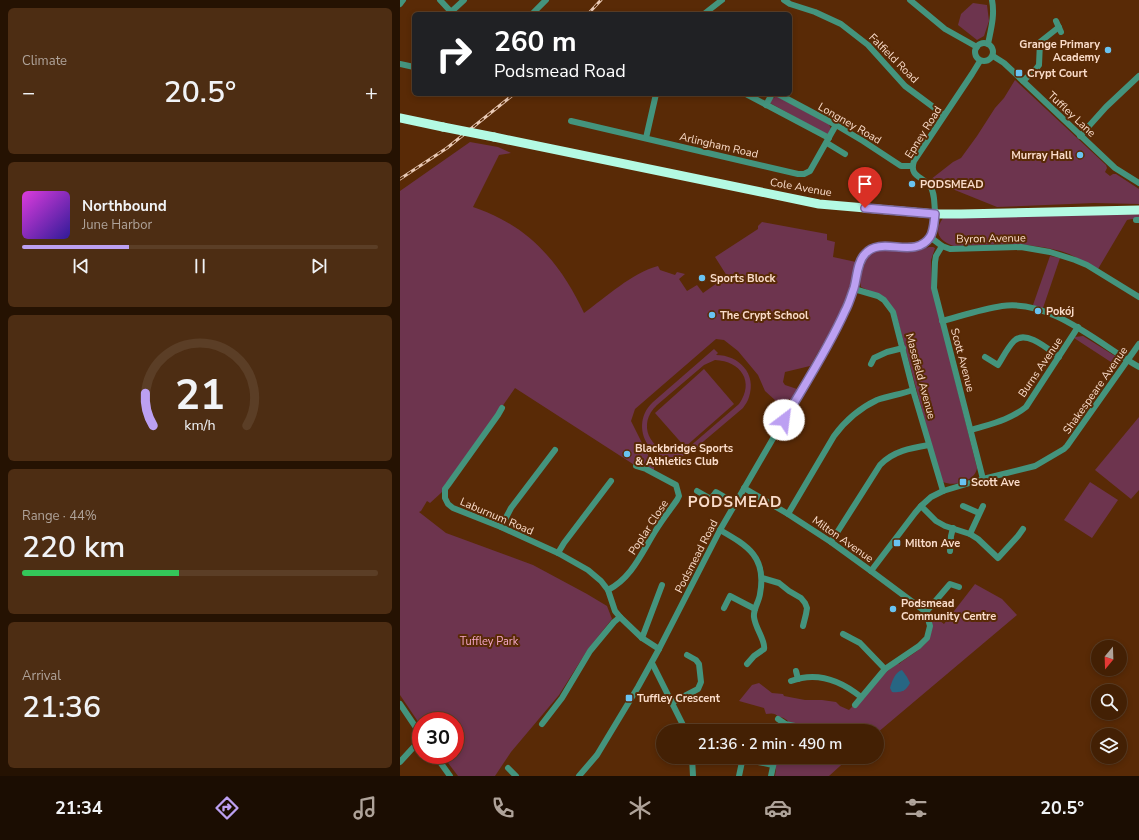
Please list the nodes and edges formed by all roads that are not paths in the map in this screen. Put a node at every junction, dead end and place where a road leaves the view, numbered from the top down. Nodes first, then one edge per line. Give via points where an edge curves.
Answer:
1 (402, 0) edge
2 (440, 0) edge
3 (464, 0) edge
4 (546, 0) edge
5 (722, 0) edge
6 (784, 0) edge
7 (910, 0) edge
8 (992, 0) edge
9 (400, 4) edge
10 (451, 12) edge
11 (453, 12) edge
12 (534, 12) edge
13 (707, 12) edge
14 (1059, 27) dead end
15 (988, 44) junction
16 (977, 46) junction
17 (993, 56) junction
18 (980, 60) junction
19 (400, 64) edge
20 (412, 67) edge
21 (1139, 76) edge
22 (1023, 82) junction
23 (656, 96) edge
24 (750, 96) edge
25 (771, 96) edge
26 (782, 96) edge
27 (766, 105) junction
28 (944, 115) junction
29 (400, 118) edge
30 (571, 121) dead end
31 (836, 125) junction
32 (1080, 136) junction
33 (646, 138) junction
34 (828, 141) junction
35 (845, 154) dead end
36 (912, 166) junction
37 (1139, 183) edge
38 (1139, 210) edge
39 (935, 214) junction
40 (930, 237) junction
41 (942, 246) junction
42 (854, 289) junction
43 (1139, 297) edge
44 (942, 321) junction
45 (1078, 328) junction
46 (1139, 344) edge
47 (903, 348) junction
48 (985, 357) dead end
49 (1059, 357) junction
50 (1128, 360) junction
51 (871, 364) dead end
52 (1139, 367) edge
53 (913, 390) junction
54 (502, 408) dead end
55 (971, 430) junction
56 (929, 445) junction
57 (555, 450) dead end
58 (636, 466) dead end
59 (984, 479) junction
60 (611, 481) dead end
61 (744, 488) junction
62 (697, 491) dead end
63 (943, 491) junction
64 (735, 503) junction
65 (921, 506) junction
66 (963, 506) dead end
67 (983, 506) dead end
68 (788, 514) junction
69 (979, 514) junction
70 (501, 527) junction
71 (953, 528) junction
72 (1023, 529) dead end
73 (720, 530) junction
74 (970, 534) junction
75 (830, 542) junction
76 (950, 551) dead end
77 (558, 553) junction
78 (871, 571) junction
79 (762, 578) junction
80 (662, 585) dead end
81 (959, 587) dead end
82 (608, 590) junction
83 (724, 608) dead end
84 (755, 609) junction
85 (926, 612) junction
86 (620, 617) junction
87 (803, 626) dead end
88 (843, 634) dead end
89 (642, 638) junction
90 (659, 649) junction
91 (687, 655) dead end
92 (652, 663) junction
93 (747, 664) dead end
94 (885, 669) junction
95 (796, 671) dead end
96 (798, 678) junction
97 (791, 681) dead end
98 (861, 697) junction
99 (671, 703) junction
100 (400, 704) edge
101 (855, 705) dead end
102 (778, 719) dead end
103 (412, 722) edge
104 (542, 724) dead end
105 (682, 724) edge
106 (785, 724) edge
107 (412, 749) edge
108 (400, 762) edge
109 (441, 764) edge
110 (692, 764) edge
111 (742, 764) edge
112 (770, 764) edge
113 (774, 765) joint
114 (508, 768) dead end
115 (450, 776) edge
116 (516, 776) edge
117 (579, 776) edge
118 (692, 776) edge
119 (739, 776) edge
120 (771, 776) edge

1 - 9 street
2 - 10 street
3 - 11 street
4 - 12 street
5 - 13 street
6 - 28 street, Falfield Road via 841,24 868,45 905,86
7 - 16 street via 945,29
8 - 15 street via 994,8
14 - 22 street via 1040,42 1039,65
15 - 16 street via 982,43
15 - 17 street via 994,50
16 - 18 street via 975,54
17 - 18 street via 987,61
17 - 22 street, Tuffley Lane
18 - 28 street, Epney Road
19 - 20 street
21 - 32 street
22 - 32 street, Tuffley Lane
23 - 33 street
24 - 27 street
25 - 27 street
26 - 31 street, Longney Road
27 - 34 street
28 - 36 street, Epney Road
29 - 39 highway, Cole Avenue, bridge via 819,204
30 - 33 street, Arlingham Road
31 - 34 street, Arlingham Road
31 - 36 street, Longney Road via 901,166
32 - 37 street, Tuffley Lane via 1117,169
33 - 34 street, Arlingham Road via 798,174 810,171
34 - 35 street
36 - 39 street, Epney Road via 917,176 929,185 933,192
38 - 39 highway, Cole Avenue
39 - 40 street
40 - 41 street, Byron Avenue
40 - 42 street, Podsmead Road via 917,246 879,246 866,252 862,257
41 - 43 street, Byron Avenue via 950,249 1021,247 1050,252 1087,265
41 - 44 street, Scott Avenue via 934,262 934,288
42 - 47 street, Masefield Avenue via 884,300 893,312
42 - 61 street, Podsmead Road via 833,335
44 - 45 street via 1003,306 1018,306 1056,315
44 - 55 street, Scott Avenue
45 - 49 street, Burns Avenue
45 - 50 street
46 - 50 street, Shakespeare Avenue
47 - 51 street via 874,358
47 - 53 street, Masefield Avenue
48 - 49 street via 998,365 1015,340 1021,337 1030,338
49 - 55 street, Burns Avenue via 1026,406 1019,412
50 - 52 street
50 - 59 street, Shakespeare Avenue via 1067,446 1035,466
53 - 56 street, Masefield Avenue
53 - 68 street via 877,400 843,425
54 - 70 street, Laburnum Road via 445,489 448,504 453,508
55 - 59 street, Scott Avenue
56 - 63 street, Masefield Avenue
56 - 75 street via 903,450 885,460
57 - 70 street via 511,508
58 - 82 street, Poplar Close via 676,485 679,496 633,568
59 - 63 street, Shakespeare Avenue
60 - 77 street
61 - 64 street, Podsmead Road
61 - 68 street, Milton Avenue
62 - 64 street via 711,498 716,492
63 - 65 street, Shakespeare Avenue
64 - 73 street, Podsmead Road
65 - 71 street via 936,521
65 - 78 street, Shakespeare Avenue
66 - 69 street
67 - 69 street
68 - 75 street, Milton Avenue
69 - 74 street
70 - 77 street, Laburnum Road
71 - 74 street
71 - 76 street
72 - 74 street via 998,558
73 - 79 street via 750,550 757,559
73 - 90 street, Podsmead Road
75 - 78 street, Milton Avenue
77 - 82 street, Laburnum Road via 588,570
78 - 85 street, Milton Avenue
79 - 84 street via 760,596
79 - 87 street via 779,583 801,598 810,608
80 - 89 street
81 - 85 street via 950,584
82 - 86 street, Laburnum Road
83 - 84 street via 730,596
84 - 93 street via 755,626 765,645 764,649
85 - 94 street via 930,626 927,638
86 - 89 street
86 - 104 street via 590,651 573,686
88 - 94 street via 860,643
89 - 90 street
90 - 92 street, Podsmead Road
91 - 99 street via 699,664 700,686
92 - 99 street
92 - 117 street, Podsmead Road via 597,755
94 - 98 street
95 - 96 street
96 - 97 street
96 - 98 street via 813,676 837,682 852,689
98 - 101 street
99 - 105 street
100 - 103 street
102 - 106 street
107 - 108 street
109 - 115 street
110 - 118 street
111 - 119 street
112 - 113 street
113 - 120 street
114 - 116 street

